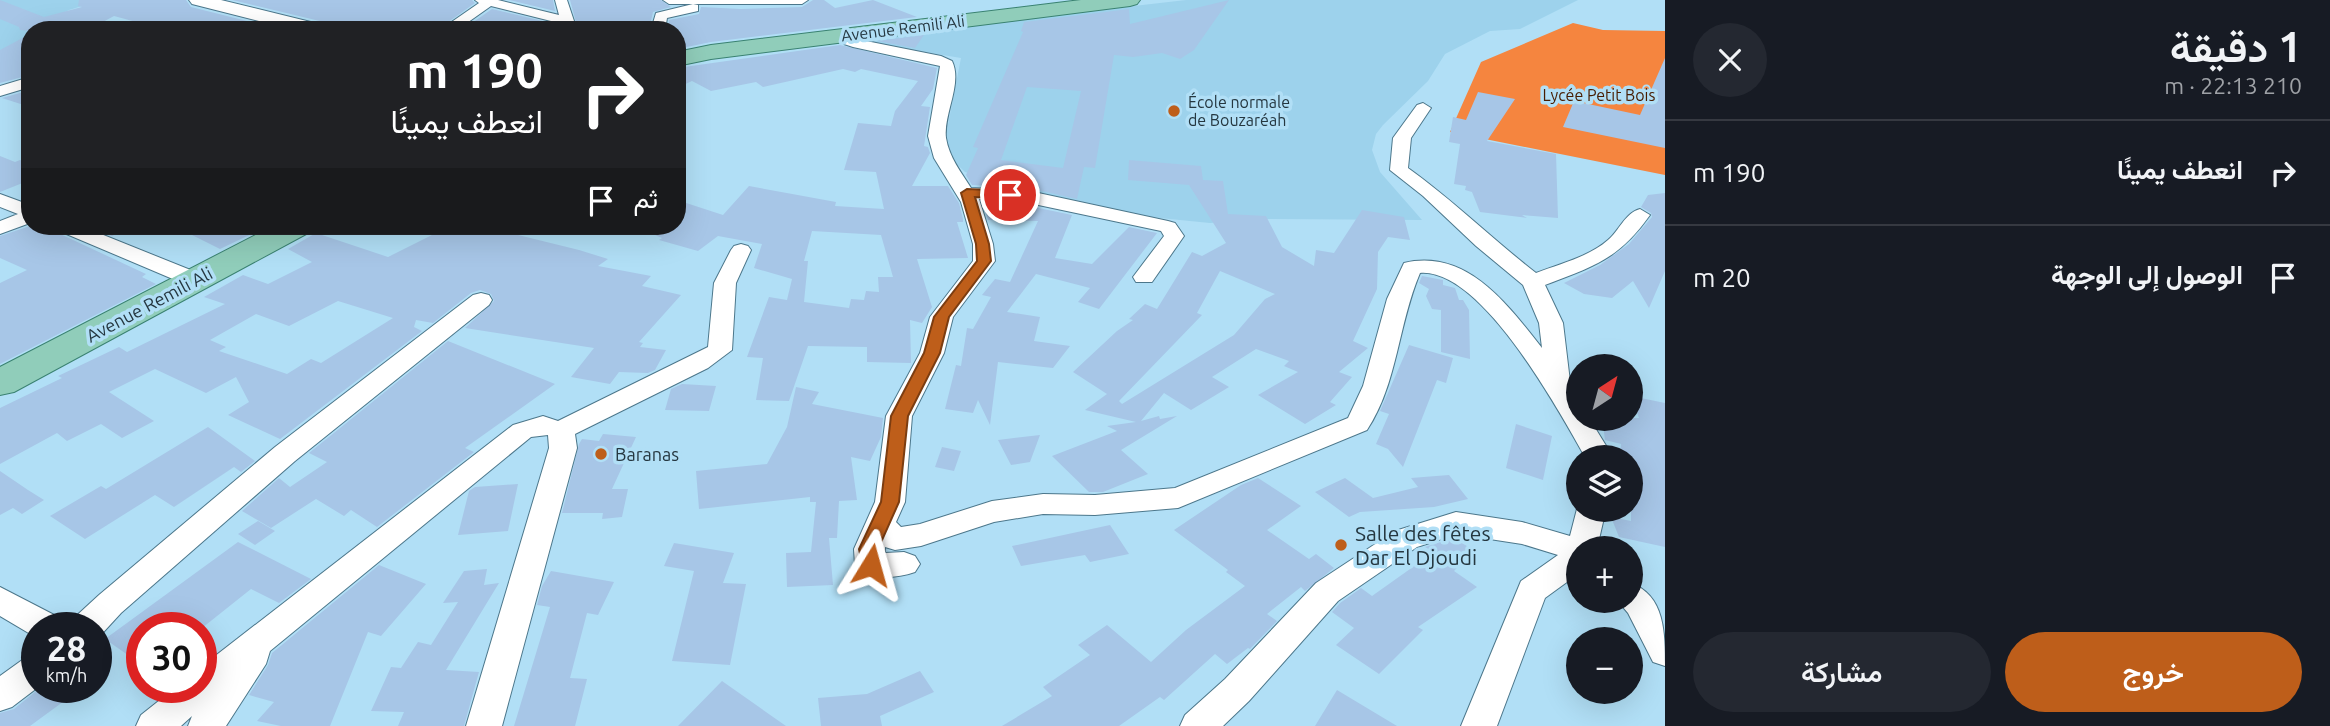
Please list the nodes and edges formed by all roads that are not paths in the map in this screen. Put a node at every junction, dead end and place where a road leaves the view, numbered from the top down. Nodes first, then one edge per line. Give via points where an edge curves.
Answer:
1 (198, 0) edge
2 (561, 0) edge
3 (669, 0) edge
4 (802, 0) edge
5 (1130, 0) edge
6 (488, 1) edge
7 (715, 1) edge
8 (277, 21) edge
9 (460, 21) edge
10 (660, 21) edge
11 (834, 36) junction
12 (686, 58) edge
13 (21, 85) edge
14 (0, 91) edge
15 (1423, 108) dead end
16 (967, 193) junction
17 (0, 200) edge
18 (21, 210) edge
19 (1640, 215) dead end
20 (21, 218) edge
21 (0, 228) edge
22 (86, 235) edge
23 (280, 235) edge
24 (741, 250) dead end
25 (1144, 276) dead end
26 (195, 280) junction
27 (1533, 282) junction
28 (481, 300) dead end
29 (0, 383) edge
30 (1558, 390) junction
31 (561, 430) junction
32 (1592, 445) edge
33 (880, 524) junction
34 (1566, 547) edge
35 (904, 564) dead end
36 (1566, 567) edge
37 (0, 600) edge
38 (1643, 610) edge
39 (21, 612) edge
40 (102, 612) edge
41 (269, 631) junction
42 (1665, 652) edge
43 (217, 674) edge
44 (21, 680) edge
45 (0, 696) edge
46 (182, 703) edge
47 (155, 726) edge
48 (206, 726) edge
49 (484, 726) edge
50 (1198, 726) edge
51 (1479, 726) edge

1 - 8 main road
2 - 6 street via 567,21
3 - 7 street
4 - 7 street
5 - 11 main road, Avenue Remili Ali
6 - 9 street
7 - 10 street via 661,16
11 - 12 main road, Avenue Remili Ali
11 - 16 street via 947,64 937,136 943,158
13 - 14 street
15 - 27 street via 1402,138 1399,170
16 - 25 street via 1029,197 1168,227 1174,236
16 - 33 street via 984,261 942,317 932,353 899,416 890,502
17 - 18 street
19 - 27 street via 1615,245
20 - 21 street
22 - 26 street
23 - 26 main road, Avenue Remili Ali
24 - 31 street via 725,283 720,350
26 - 29 main road, Avenue Remili Ali
27 - 30 street via 1551,323
28 - 40 street via 285,454
30 - 32 street
30 - 33 street via 1506,318 1469,282 1429,265 1412,268 1398,299 1376,386 1358,424 1178,498 1043,504 992,512 895,539
31 - 41 street via 543,425 522,431
31 - 49 street via 564,448
33 - 35 street via 869,549 871,565
34 - 50 street via 1522,533 1457,523 1406,539 1326,592
36 - 51 street via 1532,590
37 - 39 street
38 - 42 street
41 - 43 street
41 - 48 street
44 - 45 street
46 - 47 street

